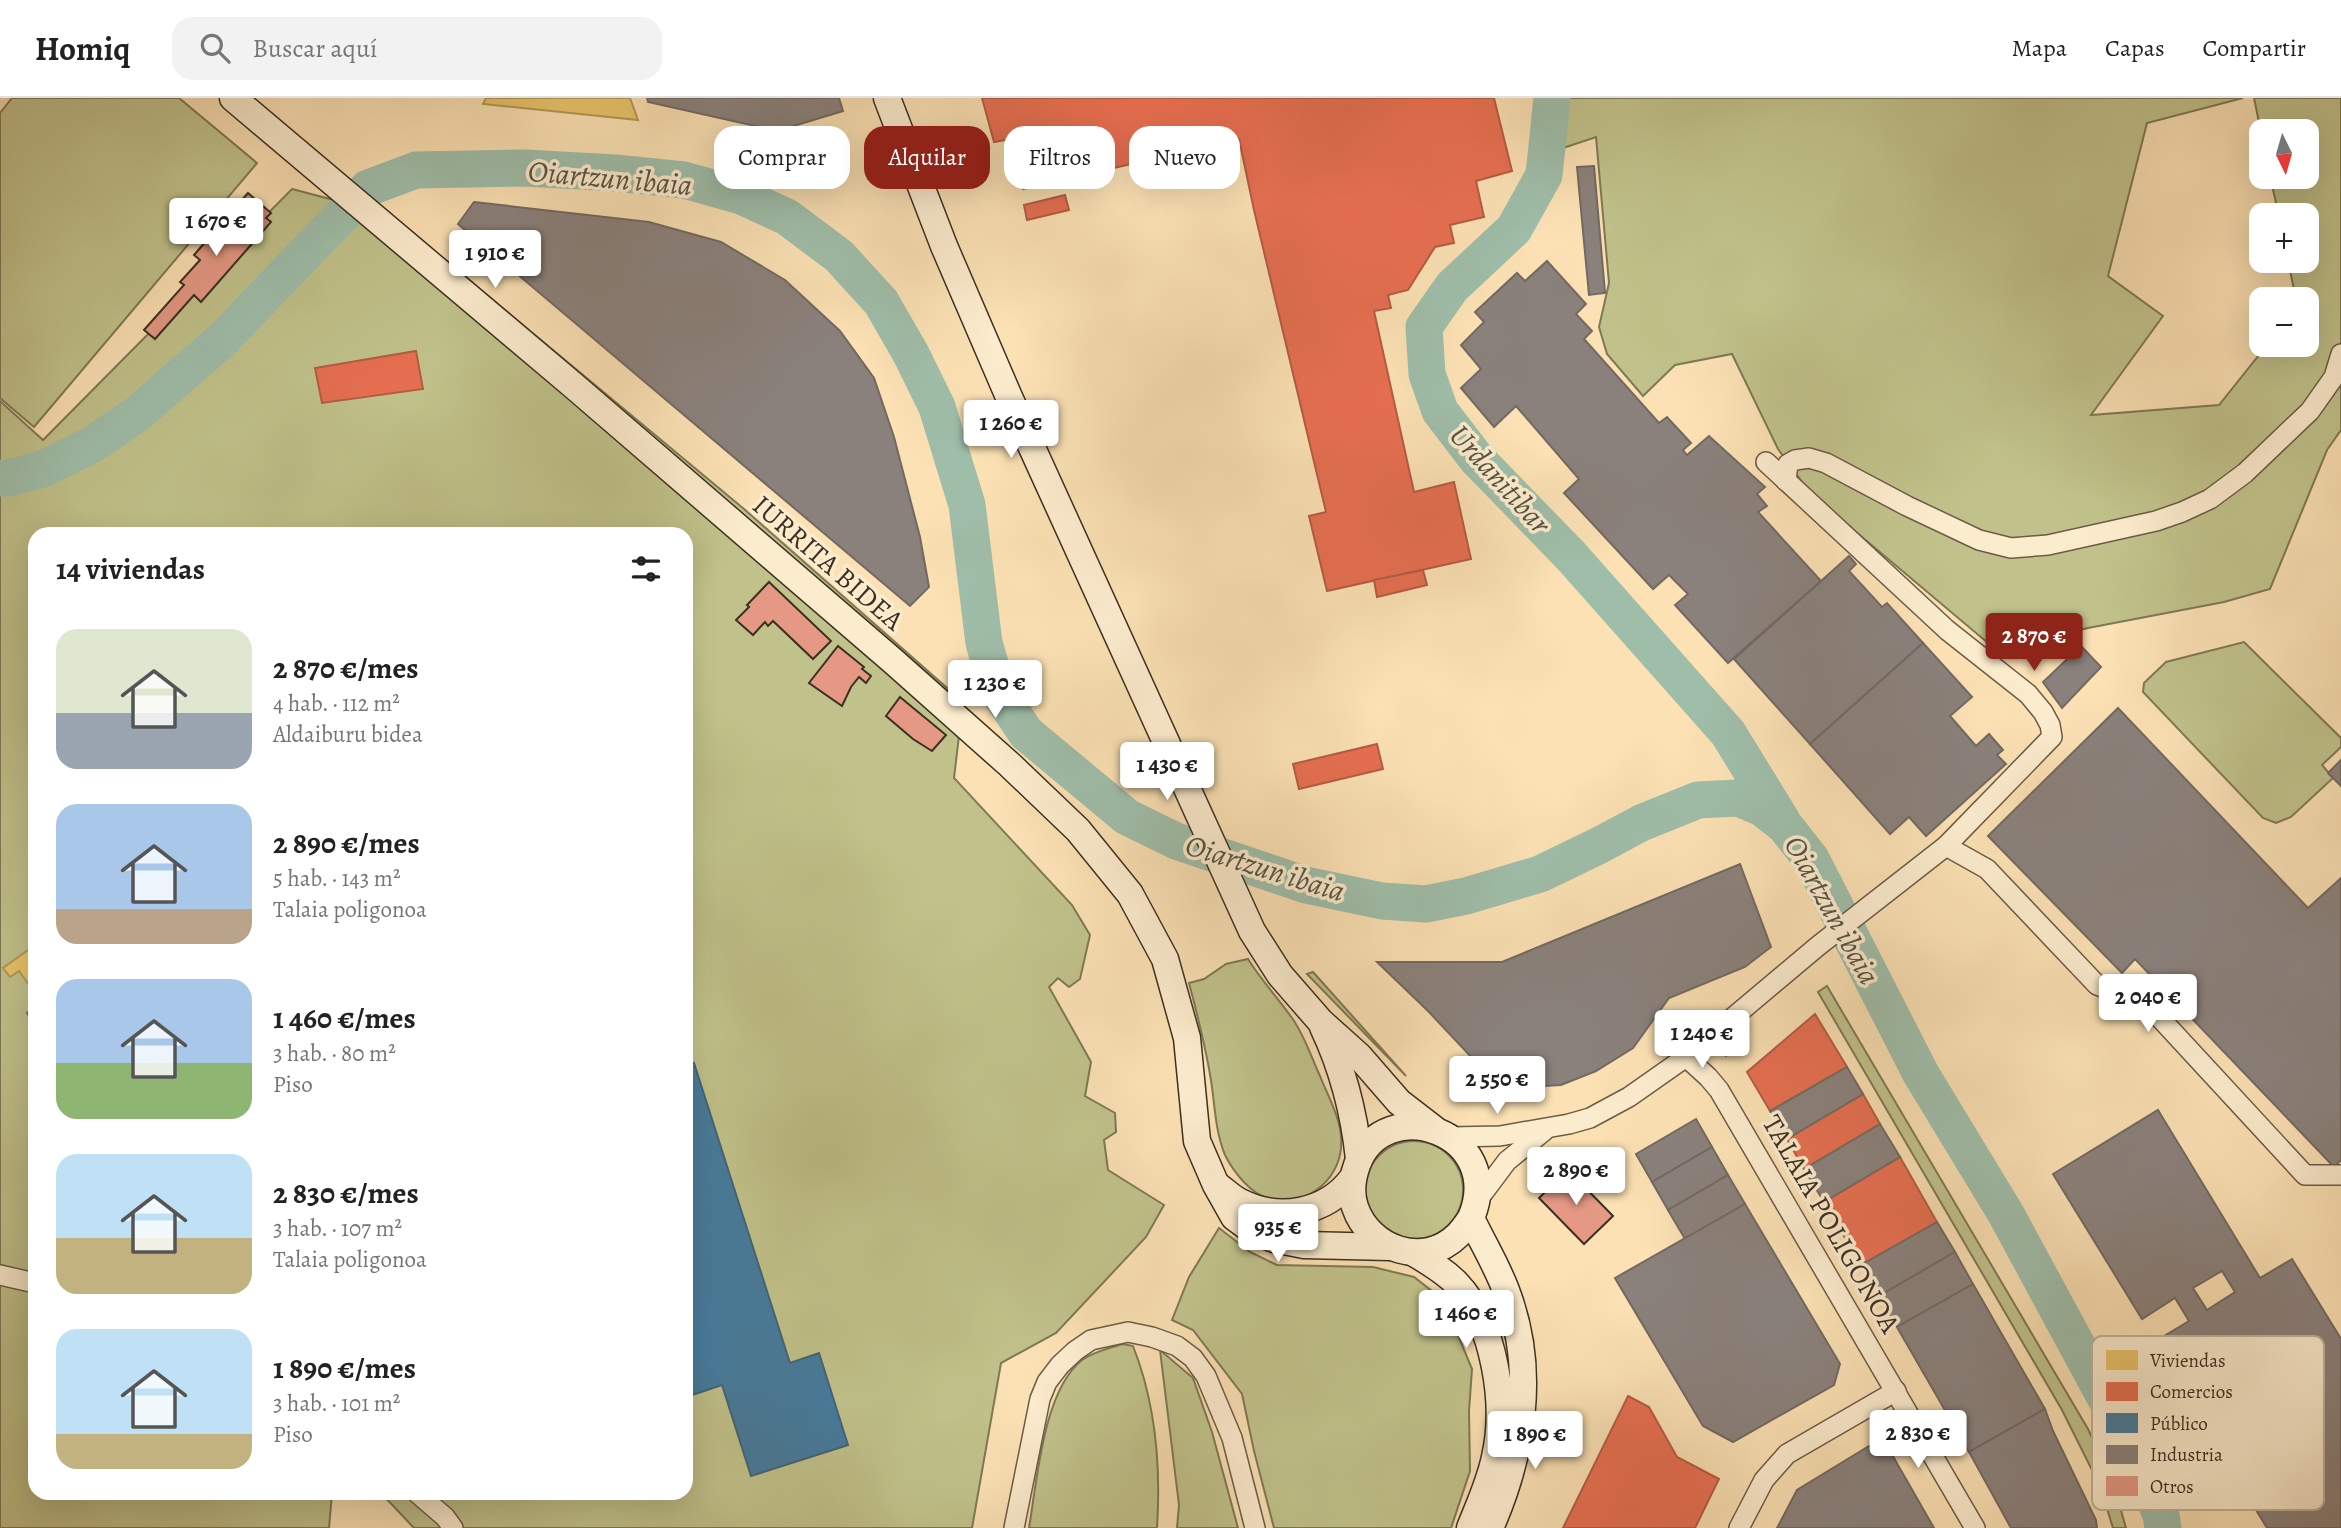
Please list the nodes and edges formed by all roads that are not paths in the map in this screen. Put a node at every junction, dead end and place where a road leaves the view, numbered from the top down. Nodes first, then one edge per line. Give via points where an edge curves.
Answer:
1 (887, 98) edge
2 (248, 103) edge
3 (2341, 354) edge
4 (1766, 463) dead end
5 (1786, 481) junction
6 (1945, 846) junction
7 (1321, 1022) junction
8 (1686, 1057) junction
9 (1547, 1129) junction
10 (1443, 1133) junction
11 (1356, 1169) junction
12 (2341, 1175) edge
13 (1216, 1185) junction
14 (1474, 1209) junction
15 (1402, 1250) junction
16 (0, 1275) edge
17 (28, 1281) edge
18 (1896, 1391) junction
19 (425, 1500) edge
20 (453, 1528) edge
21 (1014, 1528) edge
22 (1255, 1528) edge
23 (1470, 1528) edge
24 (1490, 1528) edge
25 (1739, 1528) edge
26 (1975, 1528) edge

1 - 7 main road via 1009,397 1242,909 1280,975
2 - 13 main road, IURRITA BIDEA via 297,153 903,670 1078,830 1130,894 1165,959 1187,1038 1197,1141
3 - 5 street via 2334,377 2310,411 2245,473 2210,499 2156,521 2048,545 2011,548 1979,540 1842,469 1809,458 1788,464
4 - 5 street
5 - 6 street via 1947,630 2028,694 2050,725 2052,737 2041,750
6 - 8 street
6 - 12 street via 1987,869 2097,985 2148,1005 2305,1175
7 - 10 main road via 1399,1101
7 - 11 main road via 1348,1091
8 - 9 street via 1611,1109
8 - 18 street, TALAIA POLIGONOA via 1719,1090
9 - 10 street via 1498,1136
9 - 14 street via 1507,1161
10 - 11 main road via 1417,1126 1383,1134 1370,1145
10 - 14 main road via 1464,1149 1474,1165 1478,1182
11 - 13 main road via 1342,1192 1303,1212 1274,1213 1241,1202
11 - 15 main road via 1352,1200 1359,1219 1372,1236
13 - 15 main road, IURRITA BIDEA via 1234,1217 1273,1239
14 - 15 main road via 1457,1236 1437,1249
14 - 24 main road via 1509,1297 1524,1381 1515,1456
15 - 23 main road via 1445,1273 1469,1298 1496,1372 1499,1415 1495,1457
16 - 17 street
18 - 25 street via 1787,1454 1764,1480
18 - 26 street, TALAIA POLIGONOA
19 - 20 street
21 - 22 street via 1040,1399 1048,1382 1091,1340 1128,1332 1177,1346 1206,1376 1232,1438

